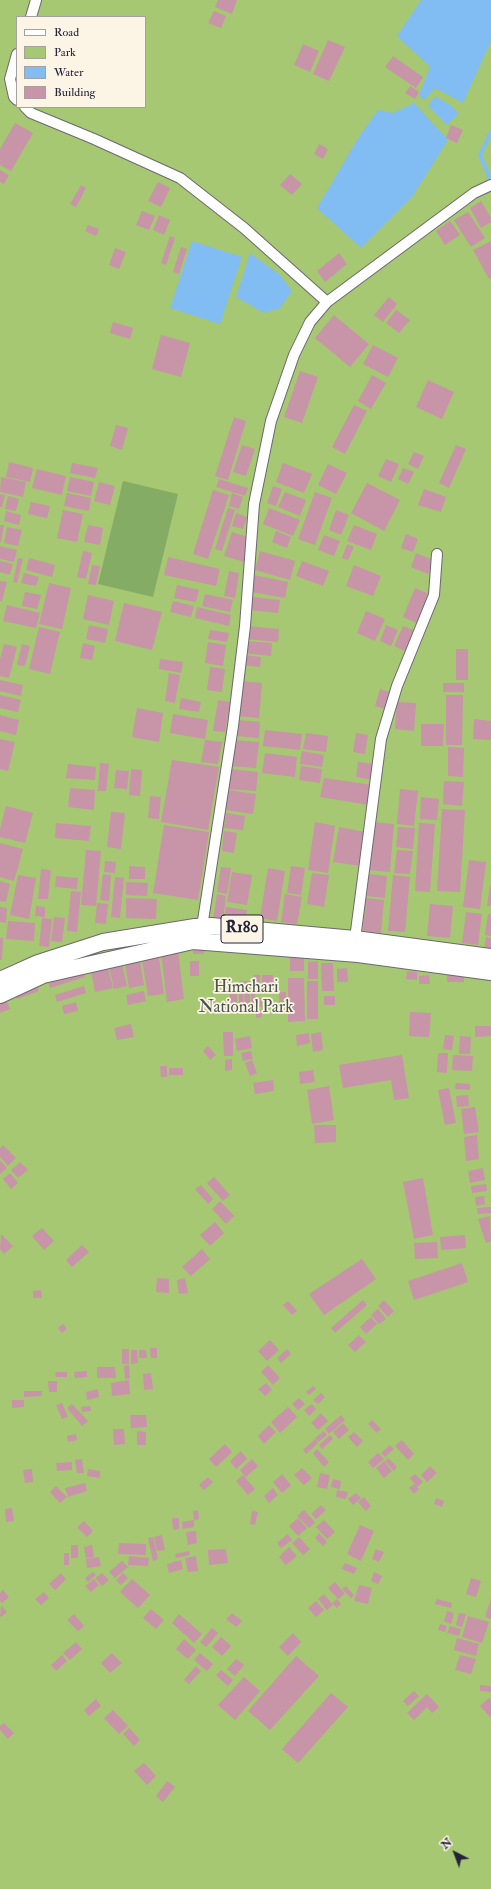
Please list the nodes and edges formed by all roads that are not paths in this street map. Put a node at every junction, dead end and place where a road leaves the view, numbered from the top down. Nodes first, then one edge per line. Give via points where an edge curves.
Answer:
1 (36, 0) edge
2 (30, 16) edge
3 (16, 57) edge
4 (16, 99) edge
5 (25, 108) edge
6 (491, 185) edge
7 (327, 302) junction
8 (437, 554) dead end
9 (202, 927) junction
10 (355, 939) junction
11 (491, 957) edge
12 (491, 972) edge
13 (0, 980) edge
14 (0, 995) edge

1 - 2 street
3 - 4 street via 10,78
5 - 7 street via 31,113 180,178 244,228
6 - 7 street via 474,193
7 - 9 street via 310,322 294,355 271,421 254,504 245,626 233,726
8 - 10 street via 434,595 397,686 381,739
9 - 10 main road, R180
9 - 13 main road, R180 via 103,942 38,963
10 - 11 main road, R180
12 - 14 main road, R180 via 358,954 193,941 43,975

